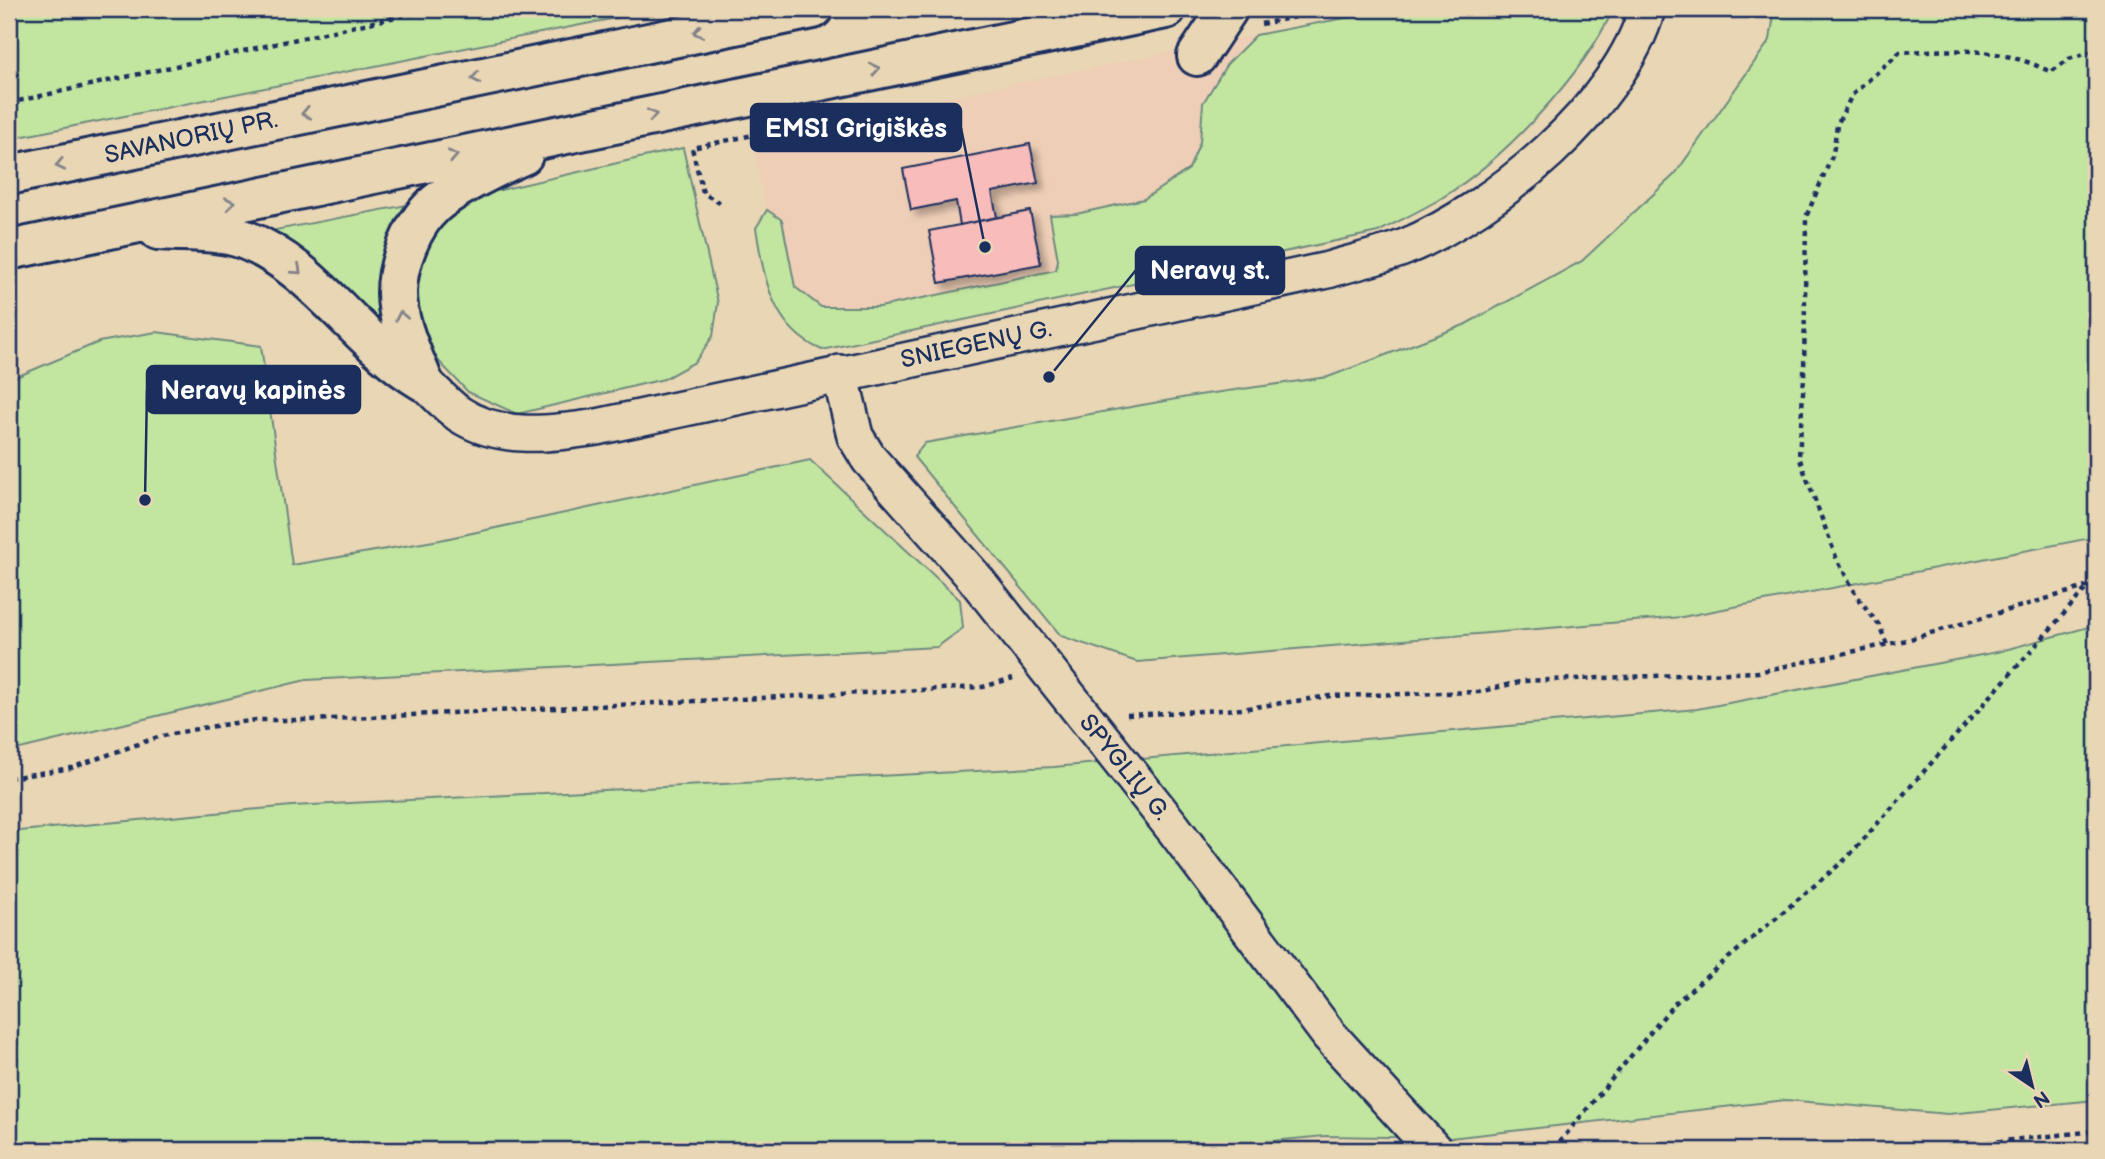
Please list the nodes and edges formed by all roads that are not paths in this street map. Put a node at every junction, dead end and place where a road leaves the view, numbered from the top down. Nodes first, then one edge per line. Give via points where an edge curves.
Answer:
1 (813, 9) edge
2 (1166, 9) edge
3 (1647, 9) edge
4 (585, 129) junction
5 (9, 175) edge
6 (116, 227) junction
7 (9, 250) edge
8 (840, 373) junction
9 (423, 380) junction
10 (1434, 1150) edge

1 -> 5 highway, SAVANORIŲ PR.
4 -> 2 highway
3 - 8 street, SNIEGENŲ G. via 1620,68 1580,120 1532,166 1472,213 1405,247 1328,270
6 -> 4 highway
9 -> 4 highway via 405,337 397,295 400,264 414,232 433,205 501,164
6 - 7 highway
6 -> 9 highway via 241,238 284,259 395,364
8 - 9 street, SNIEGENŲ G. via 547,435 506,432 460,415
8 - 10 street, SPYGLIŲ G. via 855,436 869,459 974,577 1174,829 1329,1035

